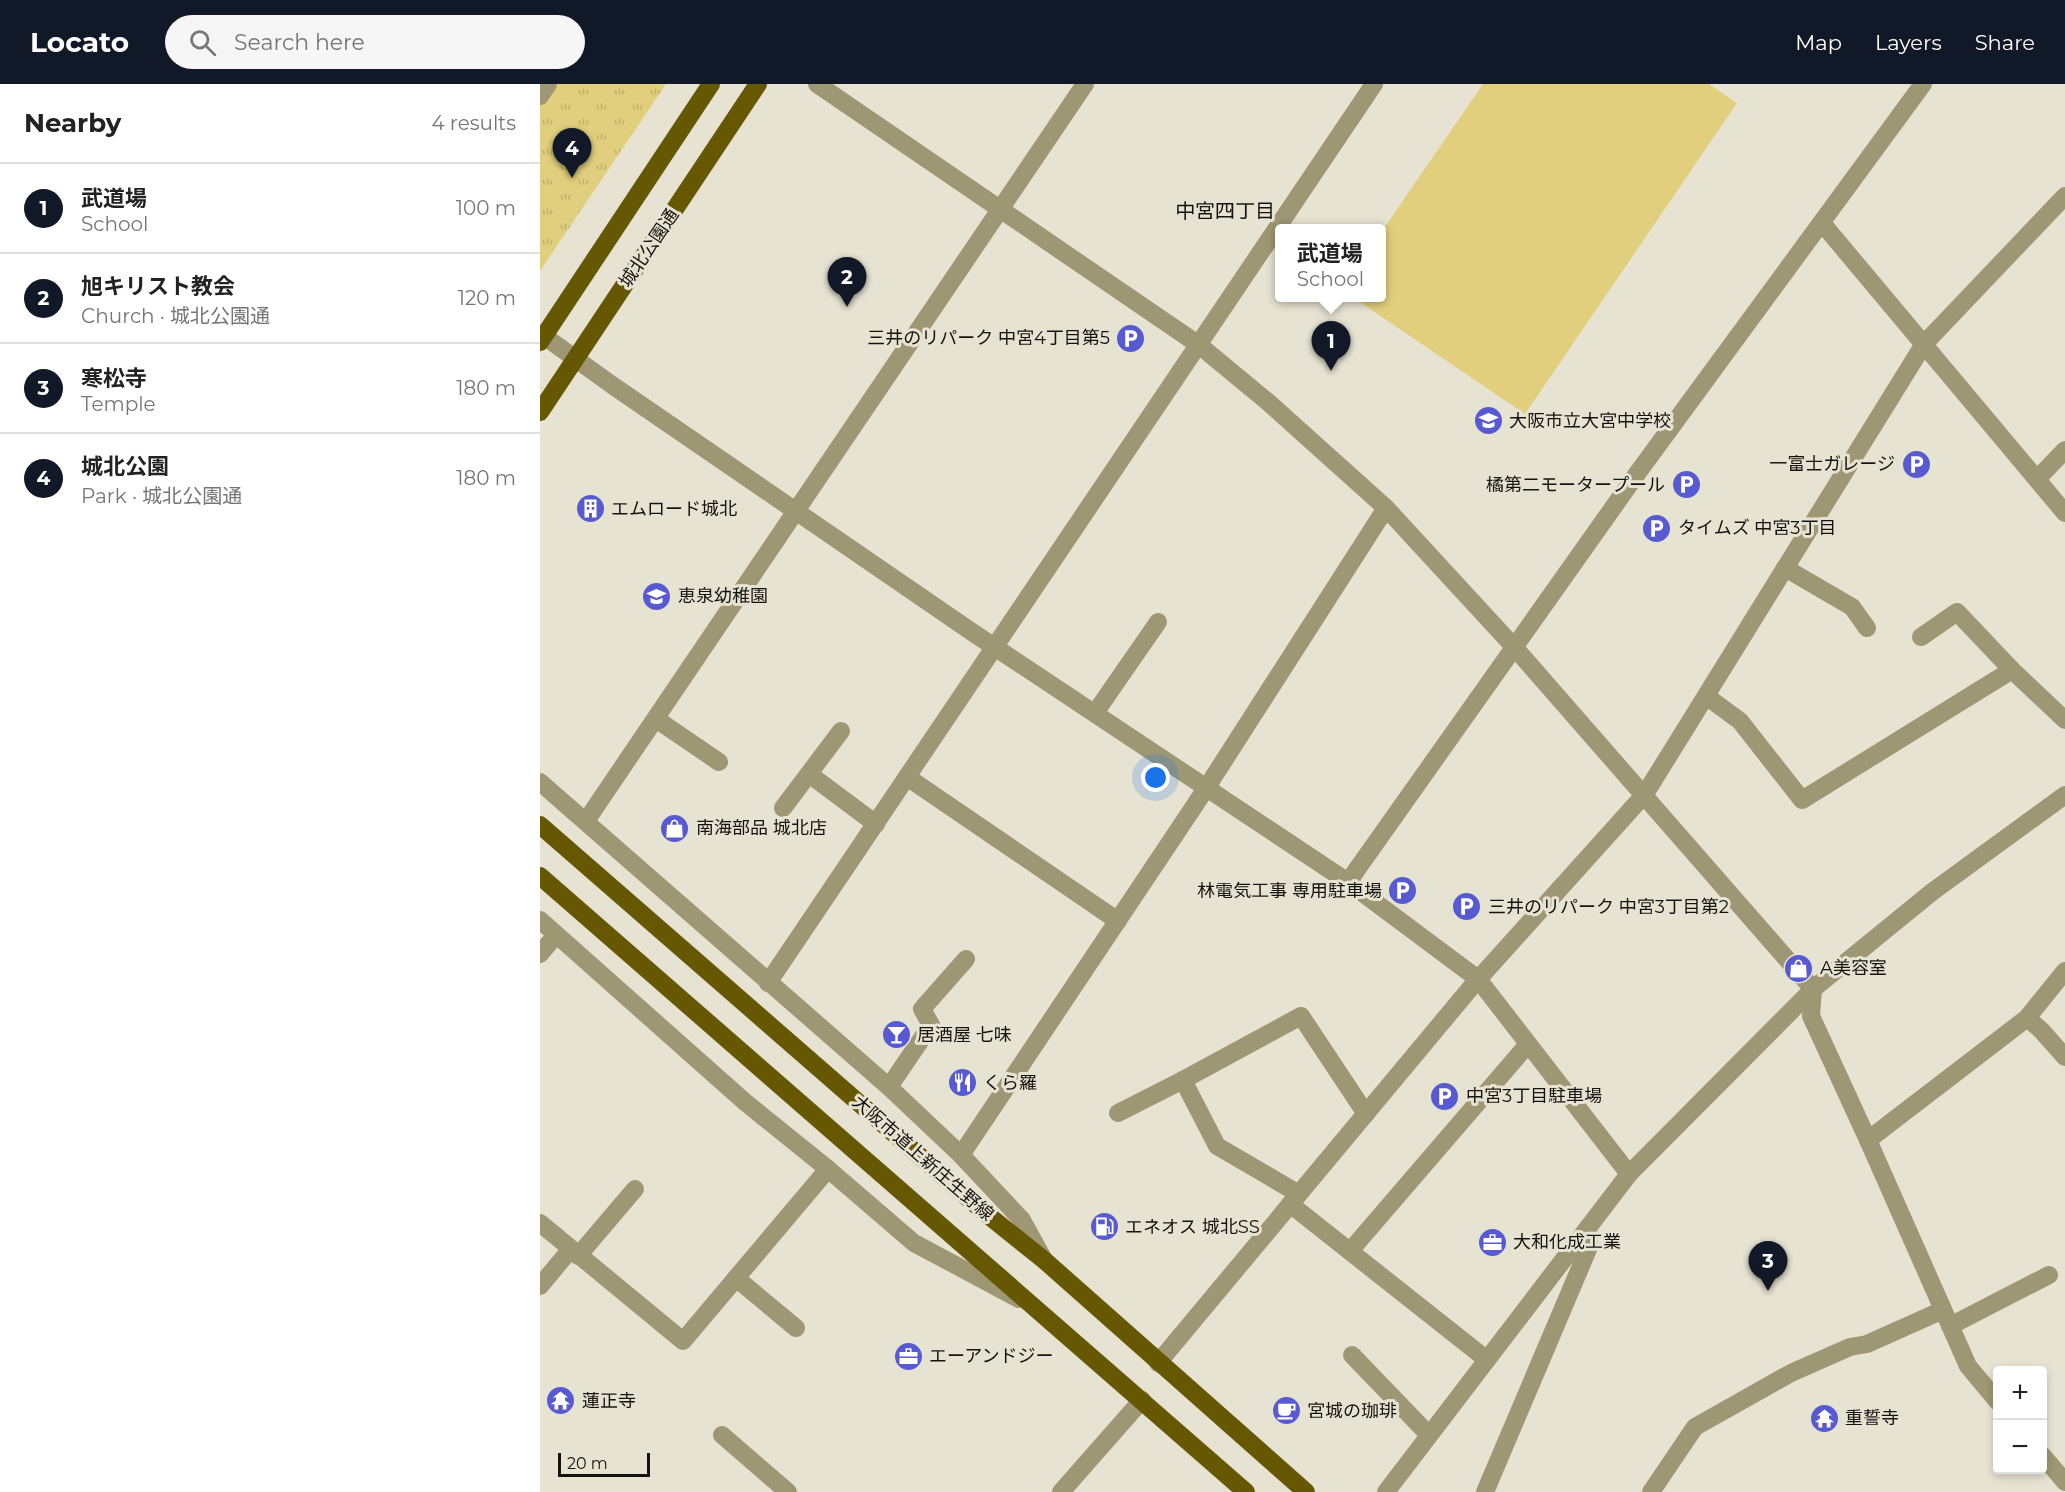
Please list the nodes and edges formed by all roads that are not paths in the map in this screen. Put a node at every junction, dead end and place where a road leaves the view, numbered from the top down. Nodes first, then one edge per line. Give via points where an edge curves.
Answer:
1 (548, 84) edge
2 (711, 84) edge
3 (758, 84) edge
4 (817, 84) edge
5 (1085, 84) edge
6 (1374, 84) edge
7 (1923, 84) edge
8 (540, 96) edge
9 (2065, 196) edge
10 (1001, 208) junction
11 (1821, 223) junction
12 (1280, 224) edge
13 (1275, 232) edge
14 (542, 339) edge
15 (1924, 344) junction
16 (1199, 345) junction
17 (575, 359) junction
18 (540, 412) edge
19 (2065, 450) edge
20 (2037, 479) junction
21 (1386, 508) junction
22 (796, 511) junction
23 (2065, 513) edge
24 (1785, 568) junction
25 (1158, 622) dead end
26 (1867, 628) dead end
27 (1922, 637) dead end
28 (995, 646) junction
29 (1515, 648) junction
30 (2012, 670) junction
31 (1706, 696) junction
32 (1095, 713) junction
33 (656, 719) junction
34 (2065, 720) edge
35 (841, 731) dead end
36 (718, 762) dead end
37 (809, 774) junction
38 (907, 777) junction
39 (540, 782) edge
40 (1206, 787) junction
41 (1645, 794) junction
42 (2065, 795) edge
43 (783, 808) dead end
44 (586, 821) junction
45 (876, 824) junction
46 (540, 825) edge
47 (540, 876) edge
48 (1348, 882) junction
49 (540, 920) edge
50 (1118, 921) junction
51 (556, 935) junction
52 (540, 954) edge
53 (966, 959) dead end
54 (2065, 971) edge
55 (1478, 979) junction
56 (768, 983) junction
57 (1813, 989) junction
58 (2027, 1018) junction
59 (1528, 1044) junction
60 (2065, 1058) edge
61 (1183, 1080) junction
62 (889, 1087) junction
63 (1118, 1113) dead end
64 (1366, 1114) junction
65 (1868, 1140) junction
66 (961, 1155) junction
67 (828, 1169) junction
68 (1629, 1174) junction
69 (635, 1189) dead end
70 (1295, 1199) junction
71 (540, 1223) edge
72 (1588, 1227) junction
73 (1350, 1251) junction
74 (574, 1253) junction
75 (1044, 1260) junction
76 (2049, 1275) dead end
77 (736, 1278) junction
78 (540, 1286) edge
79 (1037, 1308) junction
80 (1947, 1318) junction
81 (796, 1328) dead end
82 (1352, 1355) dead end
83 (1486, 1359) junction
84 (1158, 1363) junction
85 (1993, 1396) edge
86 (1142, 1400) junction
87 (722, 1435) dead end
88 (1429, 1435) junction
89 (2052, 1458) edge
90 (2065, 1482) edge
91 (788, 1492) edge
92 (1061, 1492) edge
93 (1246, 1492) edge
94 (1306, 1492) edge
95 (1386, 1492) edge
96 (1485, 1492) edge
97 (1651, 1492) edge

1 - 8 street
2 - 14 main road
3 - 17 main road, 城北公園通
4 - 10 street
5 - 10 street
6 - 12 street
7 - 11 street
9 - 15 street
10 - 16 street
10 - 22 street
11 - 15 street
11 - 29 street
13 - 16 street
14 - 17 street
15 - 20 street
15 - 24 street
16 - 21 street
16 - 28 street
17 - 18 main road, 城北公園通
17 - 22 street
19 - 20 street
20 - 23 street
21 - 29 street
21 - 40 street
22 - 28 street
22 - 33 street
24 - 26 street via 1852,607
24 - 31 street
25 - 32 street
27 - 30 street via 1957,612
28 - 32 street
28 - 38 street
29 - 41 street
29 - 48 street
30 - 31 street via 1802,800 1740,721
30 - 34 street
31 - 41 street
32 - 40 street
33 - 36 street
33 - 44 street
35 - 37 street
37 - 43 street
37 - 45 street
38 - 45 street
38 - 50 street
39 - 44 street
40 - 48 street
40 - 50 street
41 - 55 street
41 - 57 street
42 - 57 street via 1932,892
44 - 56 street
45 - 56 street
46 - 75 main road, 大阪市道上新庄生野線
47 - 79 main road
48 - 55 street
49 - 51 street
50 - 66 street
51 - 52 street
51 - 67 street via 745,1102
53 - 62 street via 922,1009 931,1025
54 - 58 street
55 - 59 street
55 - 64 street
56 - 62 street
57 - 65 street via 1811,1017
57 - 68 street
58 - 60 street
58 - 65 street
59 - 68 street
59 - 73 street
61 - 63 street
61 - 64 street via 1301,1016
61 - 70 street via 1217,1146
62 - 66 street
64 - 70 street
65 - 80 street
66 - 75 street via 1022,1220
67 - 77 street
67 - 79 street via 914,1243
68 - 72 street
69 - 74 street
70 - 73 street
70 - 84 street
71 - 74 street
72 - 83 street
72 - 96 street via 1589,1247
73 - 83 street
74 - 77 street via 683,1341
74 - 78 street
75 - 84 main road, 大阪市道上新庄生野線
76 - 80 street
77 - 81 street
79 - 86 main road
80 - 85 street via 1968,1366
80 - 97 street via 1850,1347 1791,1374 1695,1427
82 - 88 street
83 - 88 street
84 - 94 main road, 大阪市道上新庄生野線
86 - 92 street
86 - 93 main road
87 - 91 street
88 - 95 street
89 - 90 street

